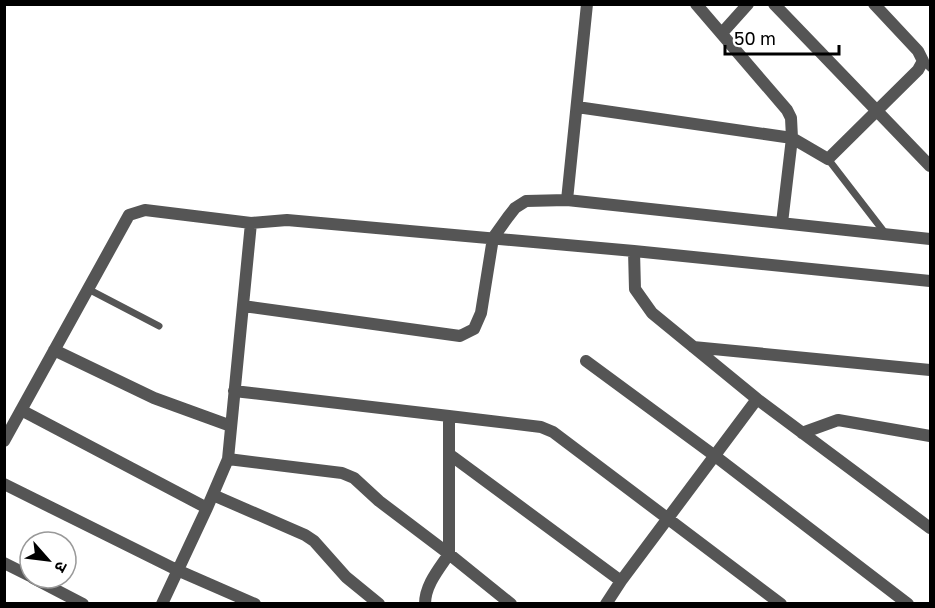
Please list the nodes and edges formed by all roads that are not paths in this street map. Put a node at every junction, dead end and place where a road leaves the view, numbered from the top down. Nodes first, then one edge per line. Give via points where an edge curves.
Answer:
1 (587, 4) edge
2 (696, 4) edge
3 (747, 4) edge
4 (774, 4) edge
5 (874, 4) edge
6 (722, 33) junction
7 (927, 64) edge
8 (577, 107) junction
9 (878, 110) junction
10 (792, 138) junction
11 (828, 159) junction
12 (930, 166) edge
13 (567, 200) junction
14 (251, 223) junction
15 (782, 223) junction
16 (886, 234) junction
17 (493, 238) junction
18 (930, 239) edge
19 (634, 251) junction
20 (930, 281) edge
21 (88, 289) junction
22 (243, 306) junction
23 (159, 326) dead end
24 (693, 347) junction
25 (54, 350) junction
26 (586, 361) dead end
27 (930, 370) edge
28 (234, 391) junction
29 (757, 399) junction
30 (21, 410) junction
31 (449, 417) junction
32 (231, 426) junction
33 (802, 433) junction
34 (930, 436) edge
35 (4, 441) edge
36 (449, 454) junction
37 (714, 456) junction
38 (228, 459) junction
39 (4, 484) edge
40 (213, 495) junction
41 (207, 508) junction
42 (668, 518) junction
43 (930, 528) edge
44 (449, 554) junction
45 (4, 563) edge
46 (18, 570) edge
47 (177, 570) junction
48 (621, 581) junction
49 (57, 590) edge
50 (82, 603) edge
51 (162, 603) edge
52 (255, 603) edge
53 (378, 603) edge
54 (425, 603) edge
55 (511, 603) edge
56 (606, 603) edge
57 (781, 603) edge
58 (908, 603) edge

1 - 8 street
2 - 6 street
3 - 6 street
4 - 9 street
5 - 7 street
6 - 10 street via 786,110 791,118
7 - 9 street
8 - 10 street
8 - 13 street
9 - 11 street
9 - 12 street
10 - 11 street
10 - 15 street
11 - 16 lane
13 - 15 street
13 - 17 street via 526,201 515,208
14 - 17 street via 287,220
14 - 21 street via 145,210 129,215
14 - 22 street
15 - 16 street
16 - 18 street
17 - 19 street
17 - 22 street via 481,314 474,329 460,336
19 - 20 street
19 - 24 street via 635,289 652,313
21 - 23 lane
21 - 25 street
22 - 28 street
24 - 27 street
24 - 29 street
25 - 30 street
25 - 32 street via 154,398
26 - 37 street
28 - 31 street
28 - 32 street
29 - 33 street
29 - 37 street
30 - 35 street
30 - 41 street
31 - 36 street
31 - 42 street via 547,429
32 - 38 street
33 - 34 street via 838,420
33 - 43 street
36 - 44 street
36 - 48 street
37 - 42 street
37 - 58 street
38 - 40 street
38 - 44 street via 342,472
39 - 47 street
40 - 41 street
40 - 53 street via 305,535
41 - 47 street
42 - 48 street
42 - 57 street
44 - 54 street via 431,581
44 - 55 street
45 - 46 street
47 - 51 street
47 - 52 street
48 - 56 street
49 - 50 street

